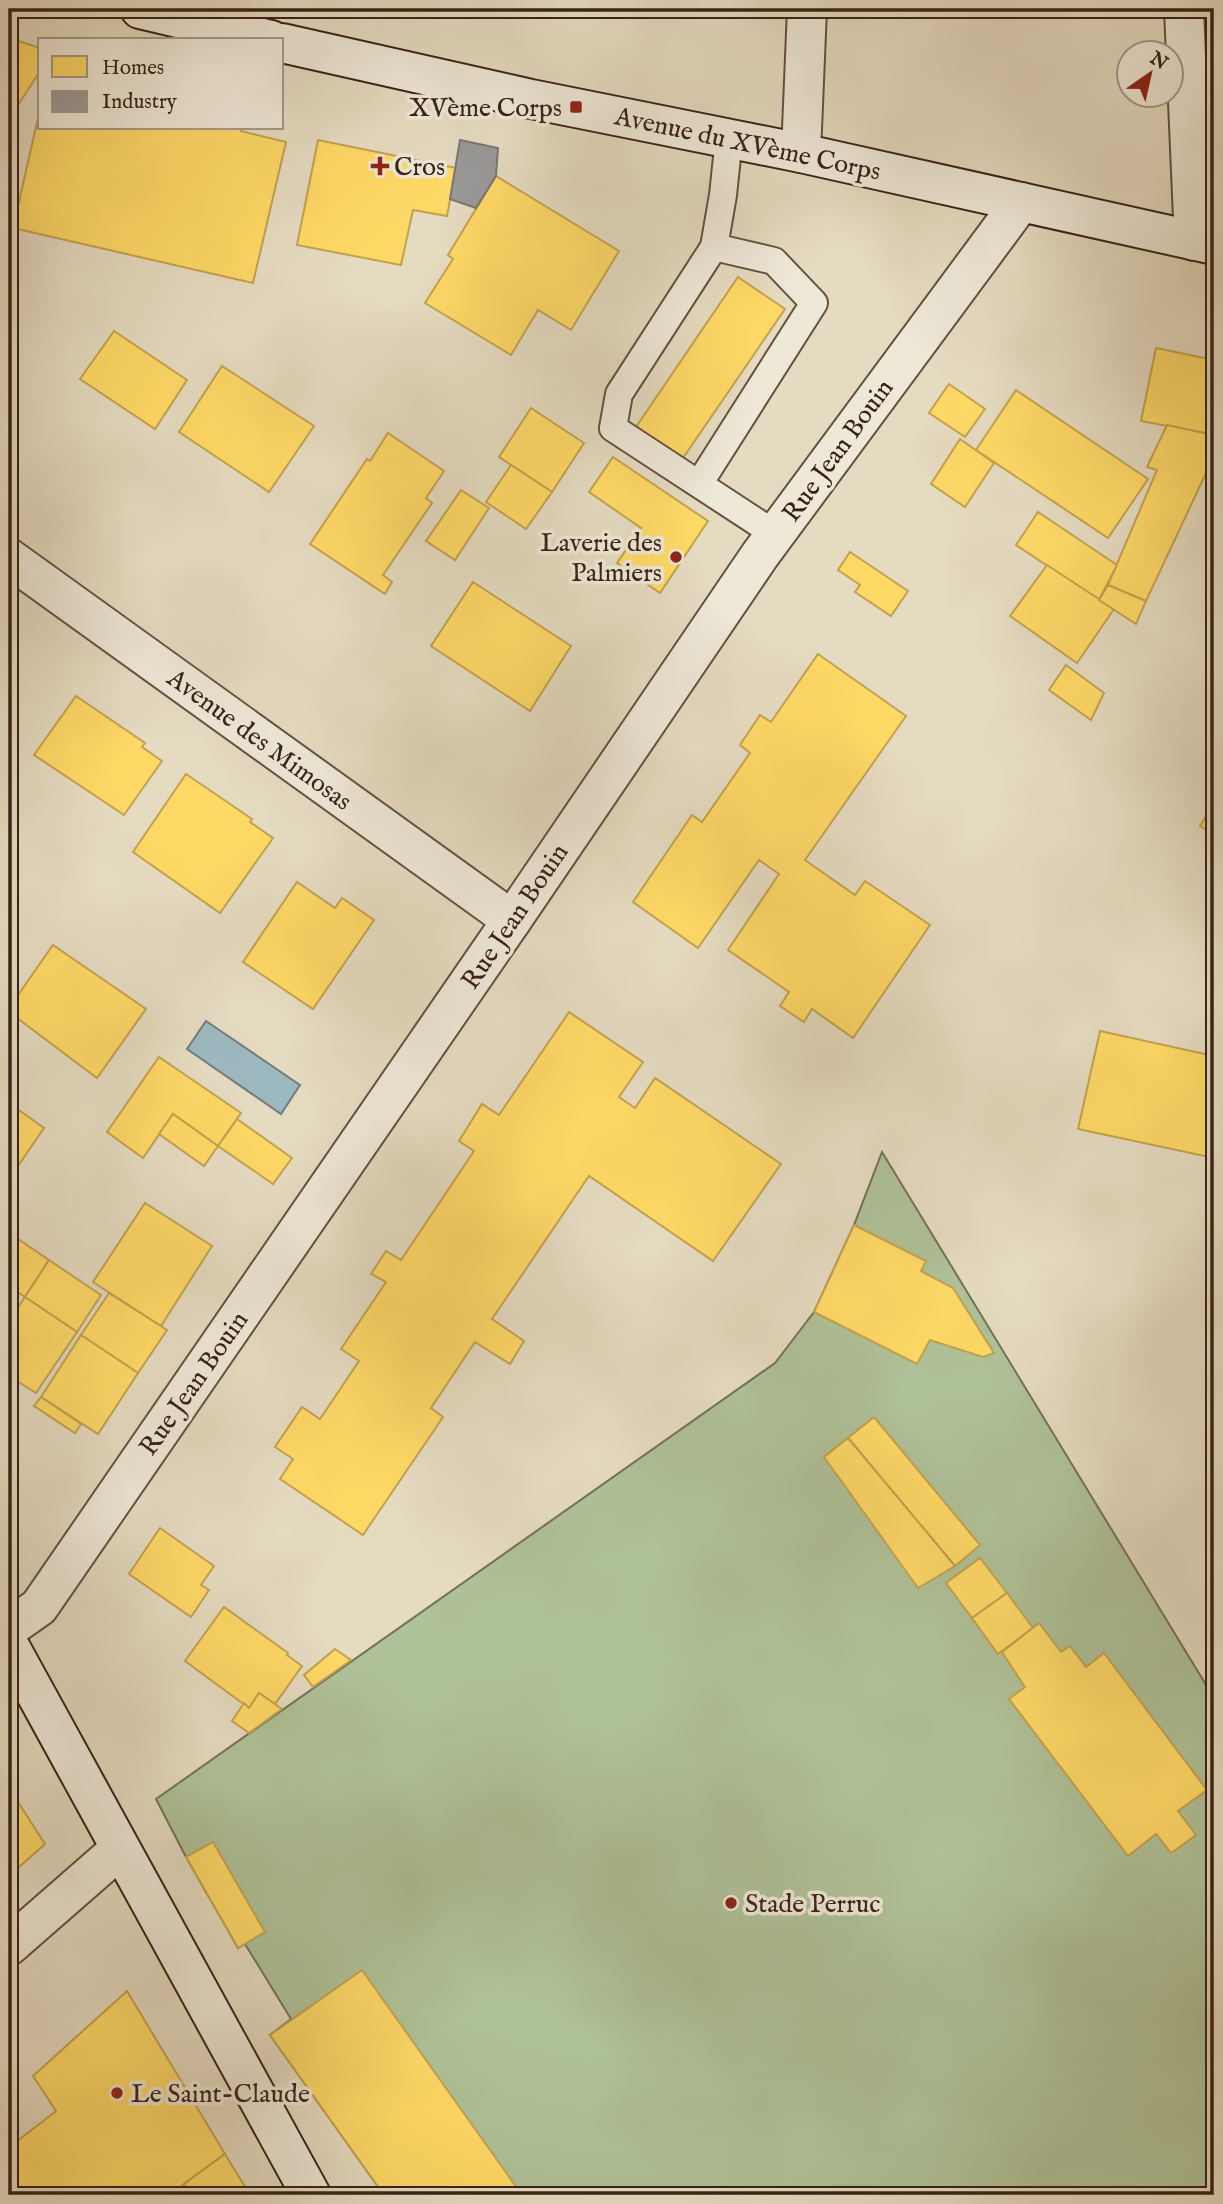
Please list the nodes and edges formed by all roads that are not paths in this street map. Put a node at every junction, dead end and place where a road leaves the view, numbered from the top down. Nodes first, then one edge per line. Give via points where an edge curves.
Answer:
1 (139, 9) edge
2 (807, 9) edge
3 (1184, 9) edge
4 (262, 38) edge
5 (284, 43) edge
6 (729, 138) junction
7 (801, 153) junction
8 (1021, 202) junction
9 (1204, 243) edge
10 (714, 247) junction
11 (699, 484) junction
12 (775, 534) junction
13 (9, 558) edge
14 (512, 920) junction
15 (9, 1629) edge
16 (9, 1645) edge
17 (120, 1849) junction
18 (9, 1946) edge
19 (311, 2195) edge

1 - 4 street
2 - 7 street
3 - 9 street
5 - 6 street, Avenue du XVème Corps
6 - 7 street, Avenue du XVème Corps
6 - 10 lane
7 - 8 street, Avenue du XVème Corps
8 - 9 street, Avenue du XVème Corps
8 - 12 street, Rue Jean Bouin
10 - 11 lane via 619,394 612,428
10 - 11 lane via 774,261 814,303
11 - 12 lane
12 - 14 street, Rue Jean Bouin
13 - 14 street, Avenue des Mimosas
14 - 15 street, Rue Jean Bouin via 39,1607
16 - 17 street
17 - 18 street
17 - 19 street

